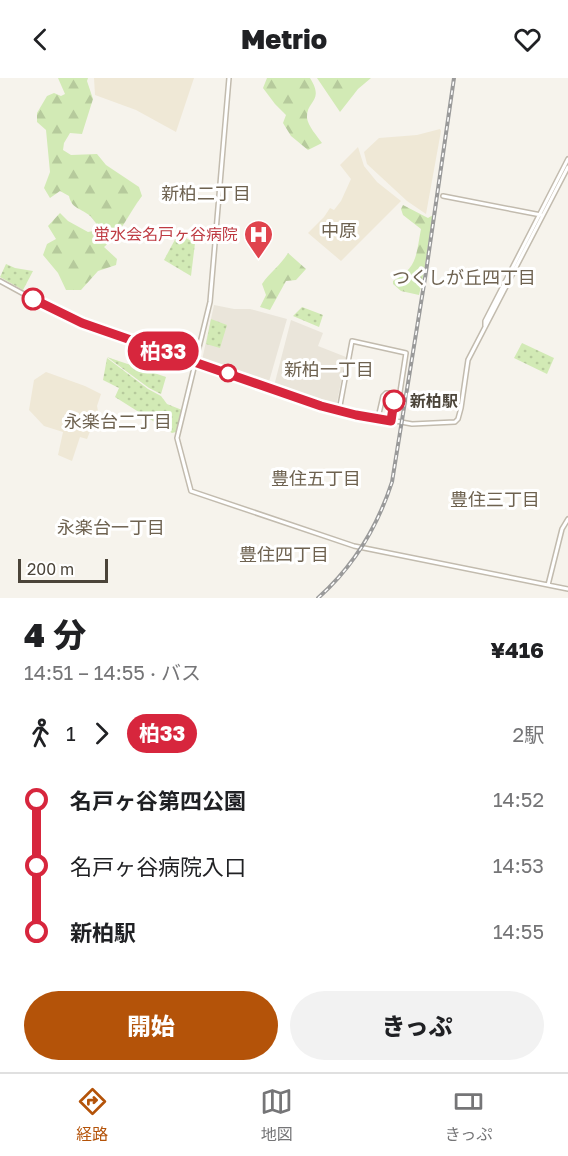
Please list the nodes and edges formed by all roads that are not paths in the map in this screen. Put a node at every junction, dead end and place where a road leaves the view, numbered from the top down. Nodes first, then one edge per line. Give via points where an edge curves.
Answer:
1 (229, 78) edge
2 (568, 159) edge
3 (568, 167) edge
4 (443, 196) dead end
5 (541, 215) junction
6 (0, 281) edge
7 (196, 362) junction
8 (394, 396) junction
9 (339, 411) junction
10 (378, 418) junction
11 (391, 421) junction
12 (568, 519) edge
13 (548, 585) junction
14 (568, 589) edge

1 - 7 street via 210,303
2 - 5 street
3 - 5 street
4 - 5 street
5 - 11 street via 467,363 457,420 420,424
6 - 7 street via 82,323
7 - 9 street
7 - 13 street via 177,438 192,491 354,546
8 - 9 street via 400,392 406,353 352,341
8 - 10 street via 384,394
8 - 11 street
9 - 10 street
10 - 11 street
12 - 13 street
13 - 14 street

